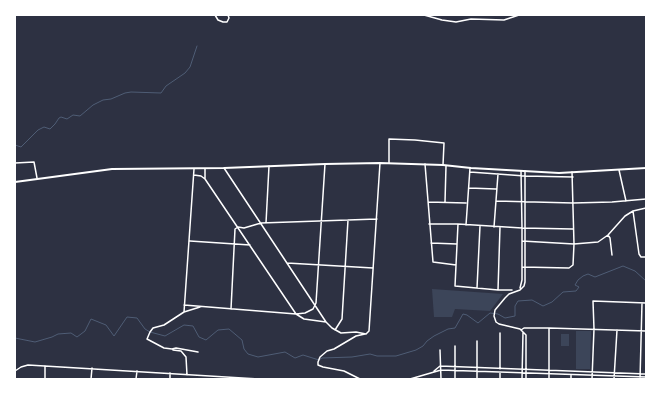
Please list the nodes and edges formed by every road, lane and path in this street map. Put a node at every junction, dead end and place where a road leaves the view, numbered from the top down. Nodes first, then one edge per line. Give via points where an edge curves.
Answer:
1 (214, 15) edge
2 (228, 15) edge
3 (424, 15) edge
4 (519, 15) edge
5 (613, 15) edge
6 (628, 15) edge
7 (15, 163) edge
8 (380, 163) junction
9 (388, 163) junction
10 (325, 164) junction
11 (424, 164) junction
12 (445, 165) junction
13 (269, 166) junction
14 (224, 168) junction
15 (470, 168) junction
16 (646, 168) edge
17 (194, 169) junction
18 (205, 169) junction
19 (521, 170) junction
20 (619, 170) junction
21 (525, 171) junction
22 (470, 172) junction
23 (572, 172) junction
24 (498, 174) junction
25 (194, 175) junction
26 (521, 176) junction
27 (525, 176) junction
28 (573, 177) junction
29 (38, 178) junction
30 (205, 178) junction
31 (15, 182) edge
32 (469, 188) junction
33 (496, 189) junction
34 (646, 199) edge
35 (496, 201) junction
36 (626, 201) junction
37 (428, 202) junction
38 (445, 202) junction
39 (522, 202) junction
40 (525, 202) junction
41 (467, 203) junction
42 (573, 203) junction
43 (646, 208) edge
44 (633, 211) junction
45 (377, 218) junction
46 (348, 220) junction
47 (321, 222) junction
48 (261, 223) junction
49 (266, 223) junction
50 (429, 224) junction
51 (458, 224) junction
52 (466, 225) junction
53 (480, 226) junction
54 (238, 227) junction
55 (494, 227) junction
56 (500, 227) junction
57 (522, 228) junction
58 (526, 228) junction
59 (573, 229) junction
60 (608, 235) junction
61 (189, 241) junction
62 (522, 241) junction
63 (526, 242) junction
64 (431, 243) junction
65 (235, 244) junction
66 (457, 244) junction
67 (574, 244) junction
68 (250, 245) junction
69 (612, 255) dead end
70 (646, 257) edge
71 (287, 263) junction
72 (318, 264) junction
73 (456, 265) junction
74 (346, 266) junction
75 (522, 267) junction
76 (525, 267) junction
77 (373, 268) junction
78 (476, 288) junction
79 (498, 290) junction
80 (512, 290) dead end
81 (520, 290) junction
82 (642, 303) junction
83 (646, 303) edge
84 (184, 305) junction
85 (315, 306) junction
86 (202, 307) junction
87 (231, 309) junction
88 (184, 312) junction
89 (296, 314) junction
90 (326, 322) junction
91 (549, 328) junction
92 (594, 329) junction
93 (335, 330) junction
94 (521, 330) junction
95 (616, 330) junction
96 (642, 331) junction
97 (646, 331) edge
98 (523, 332) junction
99 (500, 333) dead end
100 (366, 334) junction
101 (477, 341) dead end
102 (455, 346) dead end
103 (172, 349) junction
104 (440, 350) dead end
105 (198, 352) dead end
106 (46, 366) junction
107 (440, 366) junction
108 (456, 367) junction
109 (478, 367) junction
110 (92, 368) junction
111 (500, 369) junction
112 (522, 369) junction
113 (441, 370) junction
114 (455, 370) junction
115 (526, 370) junction
116 (15, 371) edge
117 (137, 371) junction
118 (433, 371) junction
119 (549, 371) junction
120 (478, 372) junction
121 (500, 372) junction
122 (593, 372) junction
123 (170, 373) junction
124 (522, 373) junction
125 (526, 373) junction
126 (614, 373) junction
127 (549, 374) junction
128 (640, 374) junction
129 (646, 374) edge
130 (187, 375) junction
131 (423, 375) junction
132 (571, 375) junction
133 (192, 376) junction
134 (592, 376) junction
135 (213, 378) edge
136 (234, 378) edge
137 (614, 378) edge
138 (640, 378) edge
139 (646, 378) edge
140 (45, 379) edge
141 (91, 379) edge
142 (136, 379) edge
143 (170, 379) edge
144 (192, 379) edge
145 (255, 379) edge
146 (259, 379) edge
147 (360, 379) edge
148 (410, 379) edge
149 (423, 379) edge
150 (441, 379) edge
151 (455, 379) edge
152 (477, 379) edge
153 (500, 379) edge
154 (522, 379) edge
155 (526, 379) edge
156 (549, 379) edge
157 (571, 379) edge
158 (592, 379) edge

1 - 2 street via 218,20 227,22
3 - 4 street via 456,22 471,19 504,20
5 - 6 street
7 - 29 street via 34,162
8 - 9 main road
8 - 10 main road
8 - 45 street
9 - 11 main road
9 - 12 street via 389,139 444,143
10 - 13 main road
10 - 47 street
11 - 12 main road
11 - 37 street
12 - 15 main road
12 - 38 street
13 - 14 main road
13 - 49 street
14 - 18 main road
14 - 48 street
15 - 19 main road
15 - 22 street
16 - 20 main road
17 - 18 main road
17 - 25 street
17 - 29 main road via 106,169
18 - 30 street
19 - 21 main road
19 - 26 street
20 - 23 main road
20 - 36 street
21 - 23 main road
21 - 27 street
22 - 24 street
22 - 32 street
23 - 28 street
24 - 26 street
24 - 33 street
25 - 30 street
25 - 61 street
26 - 27 street
26 - 39 street
27 - 28 street
27 - 40 street
28 - 42 street
29 - 31 main road
30 - 54 street
32 - 33 street
32 - 41 street
33 - 35 street
34 - 36 street
35 - 39 street
35 - 55 street
36 - 42 street
37 - 38 street
37 - 50 street
38 - 41 street
39 - 40 street
39 - 57 street
40 - 42 street
40 - 58 street
41 - 52 street
42 - 59 street
43 - 44 street
44 - 60 street
44 - 70 street via 639,254
45 - 46 street
45 - 77 street
46 - 47 street
46 - 74 street
47 - 49 street
47 - 72 street
48 - 49 street
48 - 54 street via 244,228
48 - 71 street
50 - 51 street
50 - 64 street
51 - 52 street
51 - 66 street
52 - 53 street
53 - 55 street
53 - 78 street
54 - 65 street via 235,229
54 - 68 street
55 - 56 street
56 - 57 street
56 - 79 street
57 - 58 street
57 - 62 street
58 - 59 street
58 - 63 street
59 - 67 street
60 - 67 street via 598,242
60 - 69 street
61 - 65 street
61 - 84 street
62 - 63 street
62 - 75 street
63 - 67 street
63 - 76 street
64 - 66 street
64 - 73 street via 433,262
65 - 68 street
65 - 87 street
66 - 73 street
67 - 76 street via 574,263 571,267
68 - 89 street
71 - 72 street
71 - 85 street
72 - 74 street
72 - 85 street
73 - 78 street via 455,286
74 - 77 street
74 - 93 street via 342,319
75 - 76 street
75 - 81 street
76 - 81 street via 525,282
77 - 100 street via 369,331
78 - 79 street
79 - 80 street
81 - 94 street via 510,294 498,306 494,316 499,324
82 - 83 street
82 - 92 street via 593,301
82 - 96 street
84 - 86 street
84 - 88 street
85 - 89 street via 310,312
85 - 90 street
86 - 87 street
86 - 88 street
87 - 89 street
88 - 103 street via 164,326 153,328 147,339 164,348
89 - 90 street via 304,319
90 - 93 street
91 - 92 street
91 - 94 street
91 - 119 street
92 - 95 street
92 - 122 street
93 - 100 street via 341,333
94 - 98 street
95 - 96 street
95 - 126 street
96 - 97 street
96 - 128 street
98 - 112 street
98 - 115 street via 527,339
99 - 111 street
100 - 147 street via 356,336 326,351 318,362 318,365 344,371
101 - 109 street
102 - 108 street
103 - 105 street
103 - 130 street via 181,351 186,357
104 - 107 street
106 - 110 street
106 - 116 street via 24,365
106 - 140 street
107 - 108 street
107 - 113 street
107 - 118 street
108 - 109 street
108 - 114 street
109 - 111 street
109 - 120 street
110 - 117 street
110 - 141 street
111 - 112 street
112 - 115 street
112 - 124 street
113 - 114 street
113 - 118 street
113 - 150 street
114 - 120 street
114 - 151 street
115 - 119 street
115 - 125 street
117 - 123 street
117 - 142 street
118 - 131 street
119 - 122 street
119 - 127 street
120 - 121 street
120 - 152 street
121 - 124 street
121 - 153 street
122 - 126 street
122 - 134 street
123 - 130 street
123 - 143 street
124 - 125 street
124 - 154 street
125 - 127 street
125 - 155 street
126 - 128 street
126 - 137 street
127 - 132 street
127 - 156 street
128 - 129 street
128 - 138 street
130 - 133 street
131 - 148 street
131 - 149 street
132 - 134 street
132 - 157 street
133 - 135 street
133 - 144 street
134 - 137 street
134 - 158 street
135 - 136 street
136 - 145 street
137 - 138 street
138 - 139 street
145 - 146 street

